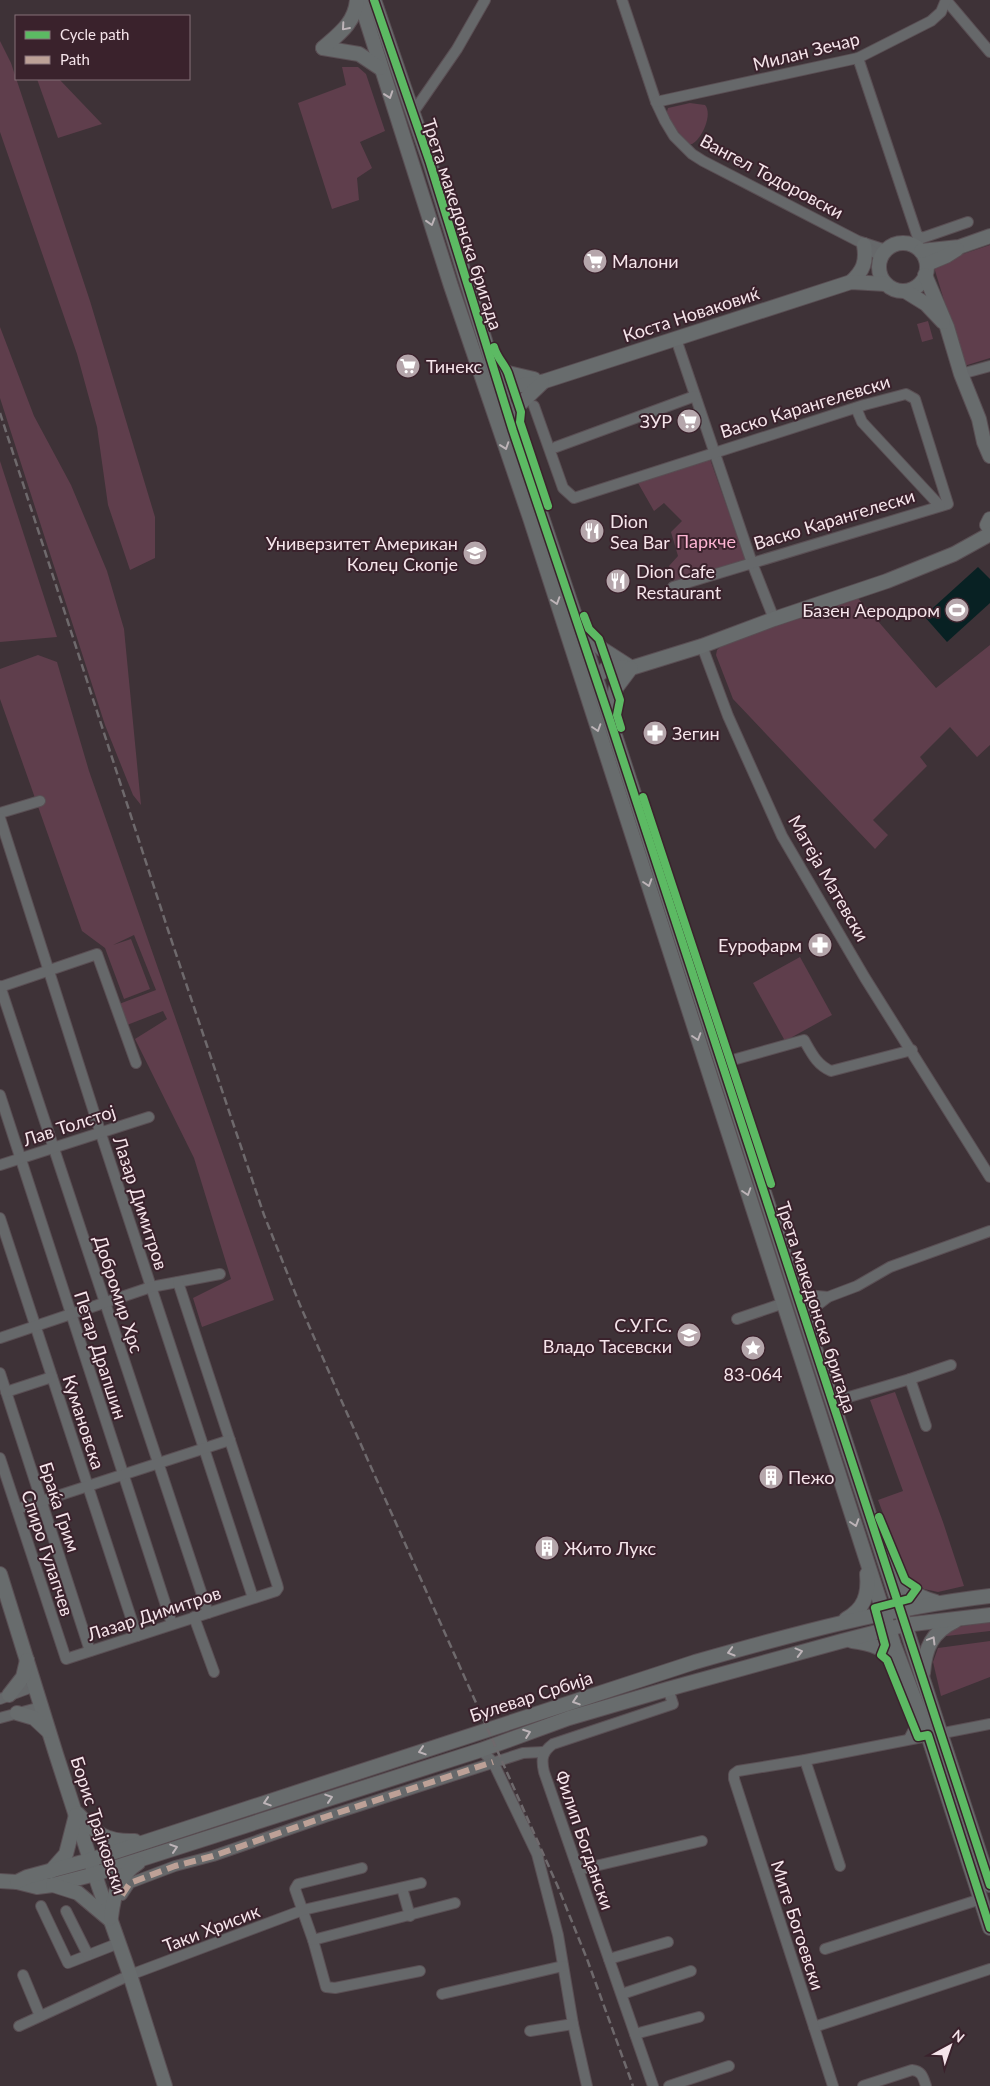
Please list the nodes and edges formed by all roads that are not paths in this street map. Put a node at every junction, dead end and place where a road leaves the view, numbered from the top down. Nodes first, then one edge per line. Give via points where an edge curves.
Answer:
1 (358, 0) edge
2 (374, 0) edge
3 (485, 0) edge
4 (622, 0) edge
5 (946, 0) edge
6 (990, 52) edge
7 (858, 58) junction
8 (380, 68) junction
9 (656, 102) junction
10 (415, 110) junction
11 (968, 222) dead end
12 (990, 236) edge
13 (861, 243) junction
14 (959, 247) junction
15 (921, 251) junction
16 (882, 258) junction
17 (926, 270) junction
18 (856, 282) junction
19 (886, 284) junction
20 (905, 291) junction
21 (947, 327) junction
22 (676, 339) junction
23 (491, 362) junction
24 (990, 366) edge
25 (961, 374) junction
26 (538, 382) junction
27 (695, 396) junction
28 (495, 398) junction
29 (534, 406) dead end
30 (856, 408) junction
31 (979, 419) junction
32 (513, 431) junction
33 (990, 435) edge
34 (556, 447) dead end
35 (714, 453) junction
36 (990, 456) edge
37 (944, 505) junction
38 (989, 525) edge
39 (752, 563) junction
40 (673, 587) dead end
41 (774, 619) junction
42 (581, 630) junction
43 (702, 646) junction
44 (631, 668) junction
45 (588, 680) junction
46 (609, 717) junction
47 (40, 800) dead end
48 (0, 813) edge
49 (0, 818) edge
50 (48, 970) junction
51 (0, 986) edge
52 (912, 1050) junction
53 (136, 1063) dead end
54 (722, 1063) junction
55 (0, 1095) edge
56 (149, 1117) dead end
57 (100, 1131) junction
58 (54, 1147) junction
59 (21, 1158) junction
60 (0, 1165) edge
61 (990, 1177) edge
62 (0, 1218) edge
63 (990, 1231) edge
64 (220, 1274) dead end
65 (178, 1282) junction
66 (151, 1287) junction
67 (796, 1287) junction
68 (828, 1297) junction
69 (105, 1303) junction
70 (784, 1303) junction
71 (70, 1314) junction
72 (737, 1318) dead end
73 (808, 1325) junction
74 (36, 1326) junction
75 (0, 1338) edge
76 (951, 1365) dead end
77 (0, 1373) edge
78 (52, 1377) junction
79 (910, 1379) junction
80 (6, 1392) junction
81 (832, 1402) junction
82 (926, 1426) dead end
83 (230, 1440) junction
84 (204, 1448) junction
85 (0, 1458) edge
86 (158, 1463) junction
87 (123, 1474) junction
88 (88, 1486) junction
89 (41, 1501) junction
90 (17, 1509) junction
91 (882, 1553) junction
92 (866, 1556) junction
93 (0, 1574) edge
94 (990, 1596) edge
95 (253, 1598) junction
96 (937, 1602) junction
97 (899, 1610) junction
98 (208, 1613) junction
99 (884, 1613) junction
100 (990, 1615) edge
101 (194, 1617) junction
102 (964, 1617) junction
103 (172, 1624) junction
104 (838, 1624) junction
105 (904, 1626) junction
106 (889, 1629) junction
107 (137, 1636) junction
108 (842, 1640) junction
109 (90, 1651) junction
110 (27, 1659) junction
111 (66, 1659) joint
112 (901, 1664) junction
113 (214, 1672) dead end
114 (923, 1679) junction
115 (35, 1686) junction
116 (668, 1688) junction
117 (5, 1697) edge
118 (41, 1707) junction
119 (17, 1713) junction
120 (920, 1716) junction
121 (0, 1718) edge
122 (990, 1724) edge
123 (49, 1732) junction
124 (934, 1734) junction
125 (910, 1739) junction
126 (481, 1750) junction
127 (544, 1752) junction
128 (805, 1760) junction
129 (494, 1762) junction
130 (76, 1813) junction
131 (148, 1841) junction
132 (702, 1841) dead end
133 (148, 1856) junction
134 (90, 1860) junction
135 (840, 1866) dead end
136 (362, 1868) dead end
137 (578, 1870) junction
138 (95, 1874) junction
139 (52, 1879) junction
140 (0, 1881) edge
141 (422, 1883) dead end
142 (990, 1885) edge
143 (402, 1888) junction
144 (122, 1895) dead end
145 (980, 1899) junction
146 (455, 1903) dead end
147 (41, 1906) dead end
148 (303, 1910) junction
149 (66, 1911) dead end
150 (410, 1916) junction
151 (110, 1920) junction
152 (990, 1928) edge
153 (314, 1940) junction
154 (668, 1942) dead end
155 (119, 1943) junction
156 (825, 1949) dead end
157 (88, 1955) junction
158 (609, 1960) junction
159 (563, 1966) junction
160 (990, 1969) edge
161 (420, 1971) dead end
162 (691, 1971) dead end
163 (23, 1975) dead end
164 (130, 1975) junction
165 (442, 1994) dead end
166 (622, 1994) junction
167 (40, 2016) junction
168 (699, 2017) dead end
169 (573, 2024) junction
170 (19, 2026) dead end
171 (814, 2027) junction
172 (530, 2031) dead end
173 (635, 2034) junction
174 (728, 2066) dead end
175 (165, 2086) edge
176 (587, 2086) edge
177 (653, 2086) edge
178 (669, 2086) edge
179 (833, 2086) edge
180 (863, 2086) edge
181 (926, 2086) edge

1 - 8 street, Трета македонска бригада
1 -> 8 street via 349,25 324,48 359,54
2 - 10 street, Трета македонска бригада
3 - 10 street via 457,49
4 - 9 street, Вангел Тодоровски
5 - 6 street
5 - 7 street, Милан Зечар via 941,12 931,21
7 - 9 street, Милан Зечар
7 - 11 street via 917,235 922,238
8 -> 28 street, Трета македонска бригада
9 - 13 street, Вангел Тодоровски via 674,136 692,154
10 - 23 street, Трета македонска бригада
12 - 14 street
13 - 16 street, Вангел Тодоровски
13 - 18 street via 865,263
14 - 15 street
14 - 17 street
15 - 16 street via 913,245 894,244
15 - 17 street
16 - 18 street, Коста Новаковиќ
16 - 19 street via 880,276
17 - 20 street via 915,288
17 - 21 street
18 - 19 street, Коста Новаковиќ
18 - 22 street, Коста Новаковиќ
19 - 20 street via 895,290
20 - 21 street via 926,304
21 - 25 street
22 - 26 street, Коста Новаковиќ
22 - 27 street
23 - 26 street via 508,373
23 - 28 street, Трета македонска бригада
24 - 25 street
25 - 31 street
26 - 28 street, Коста Новаковиќ via 514,394
26 - 32 street via 518,406
27 - 34 street
27 - 35 street
28 - 32 street, Трета македонска бригада
28 -> 45 street, Трета македонска бригада via 530,518
29 - 35 street, Васко Карангелевски via 563,488 574,498
30 - 35 street, Васко Карангелевски
30 - 37 street via 862,422
30 - 37 street, Васко Карангелевски via 906,394 915,399
31 - 33 street
31 - 36 street
32 - 42 street, Трета македонска бригада
35 - 39 street, Васко Карангелевски
37 - 39 street, Васко Карангелески
38 - 41 street via 954,554 887,581
39 - 40 street, Васко Карангелески
39 - 41 street, Васко Карангелевски
41 - 43 street
42 - 44 street
42 - 45 street, Трета македонска бригада
43 - 44 street
43 - 52 street, Матеја Матевски via 728,716 782,836 860,970
44 - 45 street via 608,667
44 - 46 street via 616,688
45 - 46 street, Трета македонска бригада
45 -> 70 street, Трета македонска бригада
46 - 54 street, Трета македонска бригада
47 - 48 street
49 - 50 street, Лазар Димитров
50 - 51 street
50 - 53 street via 97,954
50 - 57 street, Лазар Димитров
51 - 58 street, Добромир Хрс
52 - 54 street via 832,1071 815,1059 804,1040
52 - 61 street, Матеја Матевски
54 - 67 street, Трета македонска бригада
55 - 59 street, Петар Драпшин
56 - 57 street, Лав Толстој
57 - 58 street, Лав Толстој
57 - 66 street, Лазар Димитров
58 - 59 street, Лав Толстој
58 - 69 street, Добромир Хрс
59 - 60 street, Лав Толстој
59 - 71 street, Петар Драпшин
62 - 74 street, Кумановска
63 - 68 street via 890,1267 857,1286
64 - 65 street
65 - 66 street
65 - 83 street
66 - 69 street
66 - 84 street, Лазар Димитров
67 - 68 street via 806,1295
67 - 73 street, Трета македонска бригада
68 - 73 street via 811,1310
69 - 71 street
69 - 86 street, Добромир Хрс
70 - 72 street
70 -> 92 street, Трета македонска бригада
71 - 74 street
71 - 87 street, Петар Драпшин
73 - 81 street, Трета македонска бригада
74 - 75 street
74 - 78 street, Кумановска
76 - 79 street
77 - 80 street, Браќа Грим
78 - 80 street
78 - 88 street, Кумановска
79 - 81 street
79 - 82 street
80 - 89 street, Браќа Грим
81 - 91 street, Трета македонска бригада
83 - 84 street
83 - 95 street, Лазар Димитров via 278,1588
84 - 86 street
84 - 95 street, Лазар Димитров
85 - 90 street, Спиро Гулапчев
86 - 87 street
86 - 98 street, Добромир Хрс
87 - 88 street
87 - 103 street, Петар Драпшин
88 - 89 street
88 - 107 street, Кумановска
89 - 90 street
89 - 109 street, Браќа Грим
90 - 111 street, Спиро Гулапчев
91 - 96 street via 892,1573 905,1587 918,1596
91 - 97 street, Трета македонска бригада
92 - 99 street, Трета македонска бригада
92 - 104 street via 868,1586 865,1602 856,1613
93 - 110 street, Борис Трајковски
94 - 96 street, Булевар Србија
95 - 98 street, Лазар Димитров
96 - 97 street, Булевар Србија
97 - 99 street, Булевар Србија
97 - 105 street, Трета македонска бригада
98 - 101 street, Лазар Димитров
99 - 104 street, Булевар Србија
99 - 106 street, Трета македонска бригада
100 - 102 street, Булевар Србија
101 - 103 street, Лазар Димитров
101 - 113 street
102 - 105 street, Булевар Србија
114 -> 102 street via 926,1652 933,1637 945,1626
103 - 107 street, Лазар Димитров
104 -> 131 street, Булевар Србија via 695,1662
105 - 106 street, Булевар Србија
105 - 114 street, Трета македонска бригада
106 - 108 street, Булевар Србија
106 - 112 street, Трета македонска бригада
107 - 109 street, Лазар Димитров
108 - 112 street via 875,1645
116 -> 108 street, Булевар Србија
109 - 111 street, Лазар Димитров
110 - 115 street, Борис Трајковски
110 - 117 street via 23,1678
112 - 120 street, Трета македонска бригада
114 - 124 street, Трета македонска бригада
115 - 117 street
115 - 118 street, Борис Трајковски
126 -> 116 street, Булевар Србија via 569,1718
116 - 127 street, Филип Богдански via 673,1704 565,1739
118 - 119 street
118 - 123 street, Борис Трајковски
119 - 121 street
119 - 123 street via 34,1718
120 - 124 street, Трета македонска бригада
120 - 125 street
122 - 124 street
123 - 130 street, Борис Трајковски
124 - 125 street
124 - 142 street
124 - 145 street
125 - 128 street
126 - 129 street
133 -> 126 street, Булевар Србија
127 - 129 street via 523,1753
127 - 137 street, Филип Богдански via 544,1772
128 - 135 street
128 - 171 street, Мите Богоевски via 738,1771 734,1779
129 - 144 street via 175,1866 130,1884
129 - 159 street via 537,1854
130 - 131 street via 107,1839
130 - 134 street, Борис Трајковски
130 - 139 street via 66,1854
131 - 134 street, Булевар Србија
132 - 137 street
133 - 138 street, Булевар Србија
133 - 151 street via 129,1869 120,1881 113,1897
134 - 138 street, Борис Трајковски
134 - 139 street, Булевар Србија
136 - 148 street via 298,1884 295,1889
137 - 158 street, Филип Богдански
138 - 139 street, Булевар Србија
138 - 151 street, Борис Трајковски
139 - 140 street via 37,1887
139 - 151 street via 78,1893
141 - 143 street, Таки Хрисик
143 - 148 street, Таки Хрисик
143 - 150 street
145 - 152 street
145 - 156 street
146 - 150 street
147 - 157 street via 68,1963
148 - 153 street
148 - 164 street, Таки Хрисик
149 - 157 street
150 - 153 street
151 - 155 street, Борис Трајковски
153 - 161 street via 326,1988
154 - 158 street
155 - 157 street
155 - 164 street, Борис Трајковски
158 - 166 street, Филип Богдански
159 - 165 street
159 - 169 street
160 - 171 street
162 - 166 street
163 - 167 street
164 - 167 street, Таки Хрисик
164 - 175 street, Борис Трајковски
166 - 173 street, Филип Богдански
167 - 170 street, Таки Хрисик
168 - 173 street
169 - 172 street
169 - 176 street
171 - 179 street, Мите Богоевски
173 - 177 street, Филип Богдански
174 - 178 street
180 - 181 street via 912,2070 918,2071

